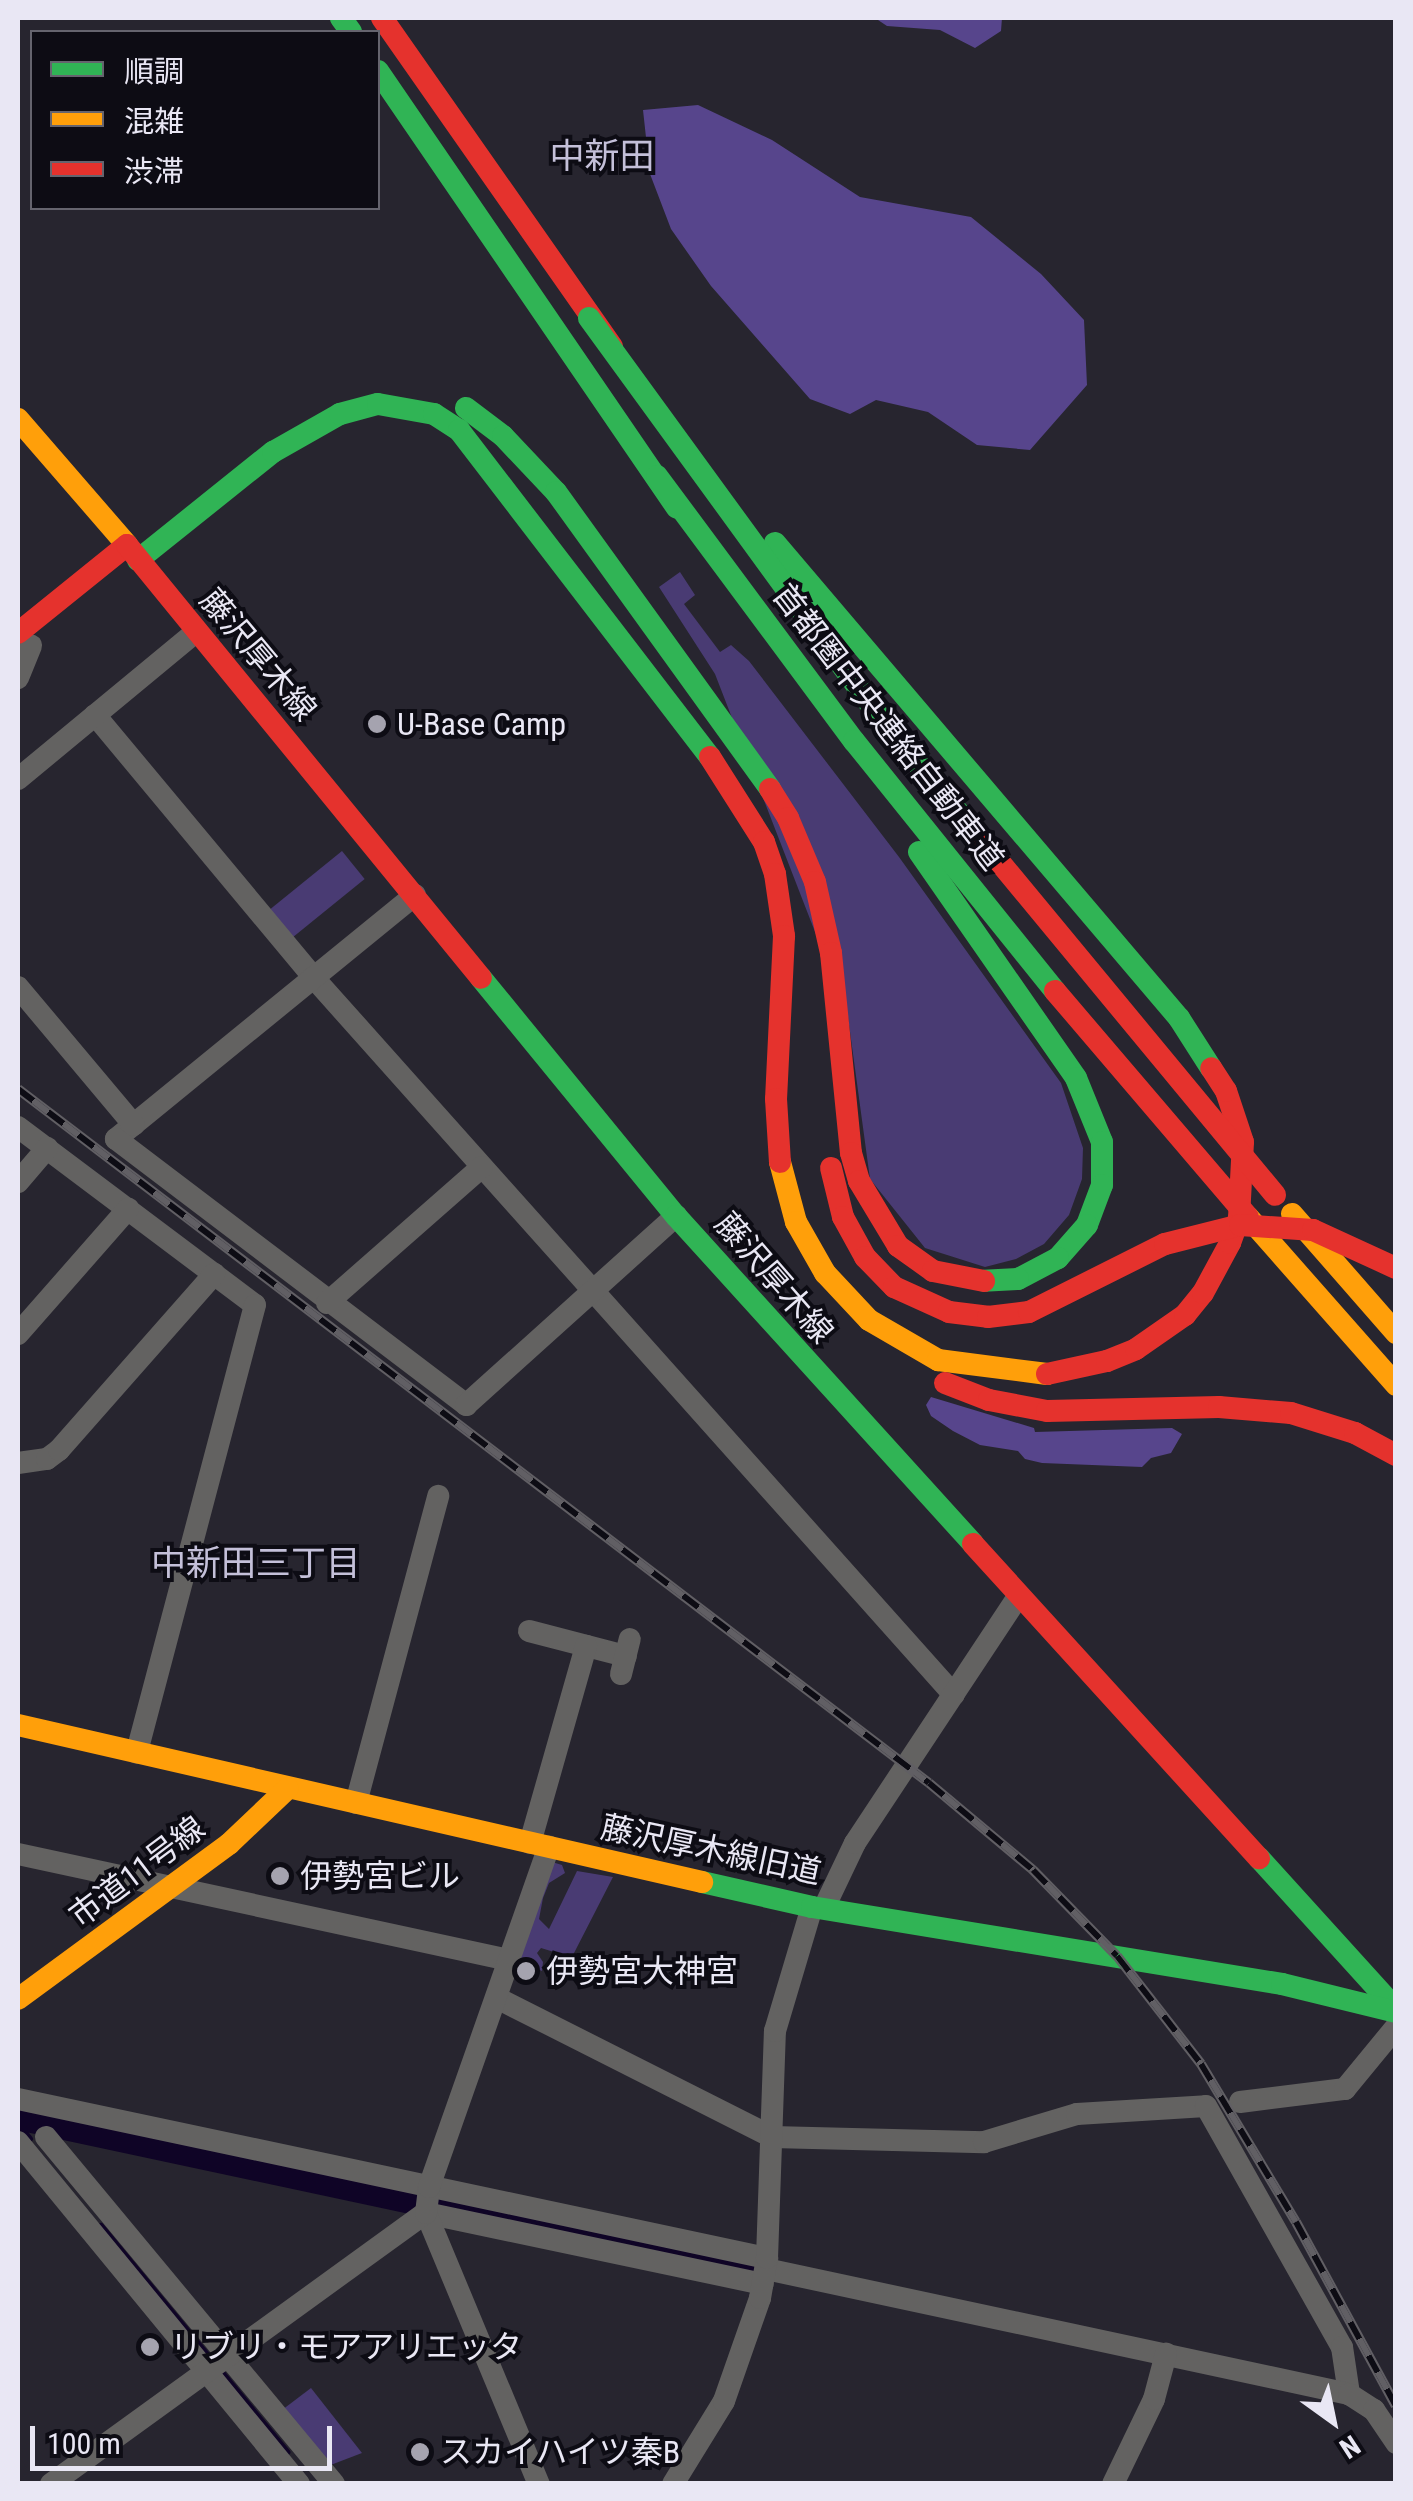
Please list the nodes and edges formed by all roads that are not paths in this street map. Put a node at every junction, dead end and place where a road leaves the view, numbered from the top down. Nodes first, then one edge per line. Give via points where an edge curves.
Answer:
1 (382, 18) edge
2 (380, 74) edge
3 (589, 318) junction
4 (18, 418) edge
5 (657, 476) junction
6 (132, 553) junction
7 (196, 631) junction
8 (22, 644) edge
9 (18, 678) edge
10 (94, 715) junction
11 (18, 779) edge
12 (415, 895) junction
13 (831, 953) junction
14 (313, 976) junction
15 (18, 987) edge
16 (134, 1125) junction
17 (18, 1127) edge
18 (46, 1148) junction
19 (482, 1167) junction
20 (18, 1182) edge
21 (128, 1209) junction
22 (676, 1216) junction
23 (1396, 1268) edge
24 (825, 1273) junction
25 (214, 1274) junction
26 (594, 1291) junction
27 (327, 1303) junction
28 (1396, 1333) edge
29 (18, 1334) edge
30 (1396, 1385) edge
31 (1396, 1455) edge
32 (18, 1463) edge
33 (438, 1496) dead end
34 (1020, 1595) junction
35 (529, 1630) dead end
36 (586, 1646) junction
37 (626, 1656) dead end
38 (954, 1695) junction
39 (18, 1725) edge
40 (137, 1753) junction
41 (288, 1788) junction
42 (356, 1804) junction
43 (539, 1845) junction
44 (18, 1854) edge
45 (174, 1887) junction
46 (818, 1908) junction
47 (508, 1960) junction
48 (497, 1998) junction
49 (18, 2000) edge
50 (1396, 2011) edge
51 (1396, 2027) edge
52 (18, 2099) edge
53 (1240, 2102) dead end
54 (46, 2137) dead end
55 (772, 2137) junction
56 (18, 2142) edge
57 (428, 2200) junction
58 (765, 2271) junction
59 (1166, 2354) junction
60 (218, 2365) junction
61 (1349, 2394) junction
62 (1396, 2443) edge
63 (51, 2484) edge
64 (299, 2484) edge
65 (334, 2484) edge
66 (539, 2484) edge
67 (673, 2484) edge
68 (1114, 2484) edge

1 - 3 main road, 首都圏中央連絡自動車道
2 - 5 main road, 首都圏中央連絡自動車道
3 - 24 main road, bridge via 1212,1064 1243,1142 1239,1218 1219,1269 1161,1334 1107,1361 1051,1374 993,1373 938,1360 869,1320
3 - 28 main road, 首都圏中央連絡自動車道, bridge via 884,723 1210,1120
4 - 6 main road, 藤沢厚木線
5 - 13 main road, bridge via 715,570 1088,1100 1102,1142 1097,1205 1074,1243 1040,1270 974,1282 932,1271 898,1246 870,1206 851,1153
5 - 30 main road, 首都圏中央連絡自動車道, bridge via 1012,940
6 - 7 main road, 藤沢厚木線
6 - 8 main road
6 - 13 main road via 232,458 324,398 394,384 438,393 470,411 556,492 763,776 803,850
6 - 24 main road via 340,414 378,404 406,406 459,430 724,774 764,842 776,874 784,936 776,1099 780,1164 796,1222
7 - 10 street
7 - 12 main road, 藤沢厚木線
8 - 9 street
10 - 11 street
10 - 14 street
12 - 14 street
12 - 22 main road, 藤沢厚木線
13 - 23 main road, bridge via 828,1140 843,1218 879,1274 912,1298 988,1318 1029,1312 1165,1244 1240,1226 1313,1230
14 - 16 street
14 - 19 street
15 - 16 street
16 - 27 street via 116,1139
17 - 18 street
18 - 20 street
18 - 21 street
19 - 26 street
19 - 27 street
21 - 25 street
21 - 29 street
22 - 26 street
22 - 34 main road, 藤沢厚木線
24 - 31 main road via 867,1330 913,1367 1018,1408 1290,1413 1355,1433
25 - 32 street via 59,1450
25 - 40 street via 255,1305
26 - 27 street via 466,1405
26 - 38 street
33 - 42 street
34 - 38 street
34 - 50 main road, 藤沢厚木線
35 - 36 street
36 - 37 street
36 - 43 street
38 - 46 street
39 - 40 main road, 藤沢厚木線旧道
40 - 41 main road, 藤沢厚木線旧道
41 - 42 main road, 藤沢厚木線旧道
41 - 45 main road, 市道11号線
42 - 43 main road, 藤沢厚木線旧道
43 - 46 main road, 藤沢厚木線旧道
43 - 47 street
44 - 45 street
45 - 47 street
45 - 49 main road, 市道11号線
46 - 50 main road, 藤沢厚木線旧道 via 1282,1984
46 - 55 street via 775,2031
47 - 48 street
48 - 55 street
48 - 57 street
51 - 53 street via 1345,2089
52 - 57 street
54 - 60 street
55 - 58 street
55 - 61 street via 984,2142 1078,2114 1206,2106 1342,2348
56 - 60 street
57 - 58 street
57 - 60 street
57 - 66 street
58 - 59 street
58 - 67 street via 724,2401
59 - 61 street
59 - 68 street via 1154,2400
60 - 63 street
60 - 64 street
60 - 65 street
61 - 62 street via 1374,2410

